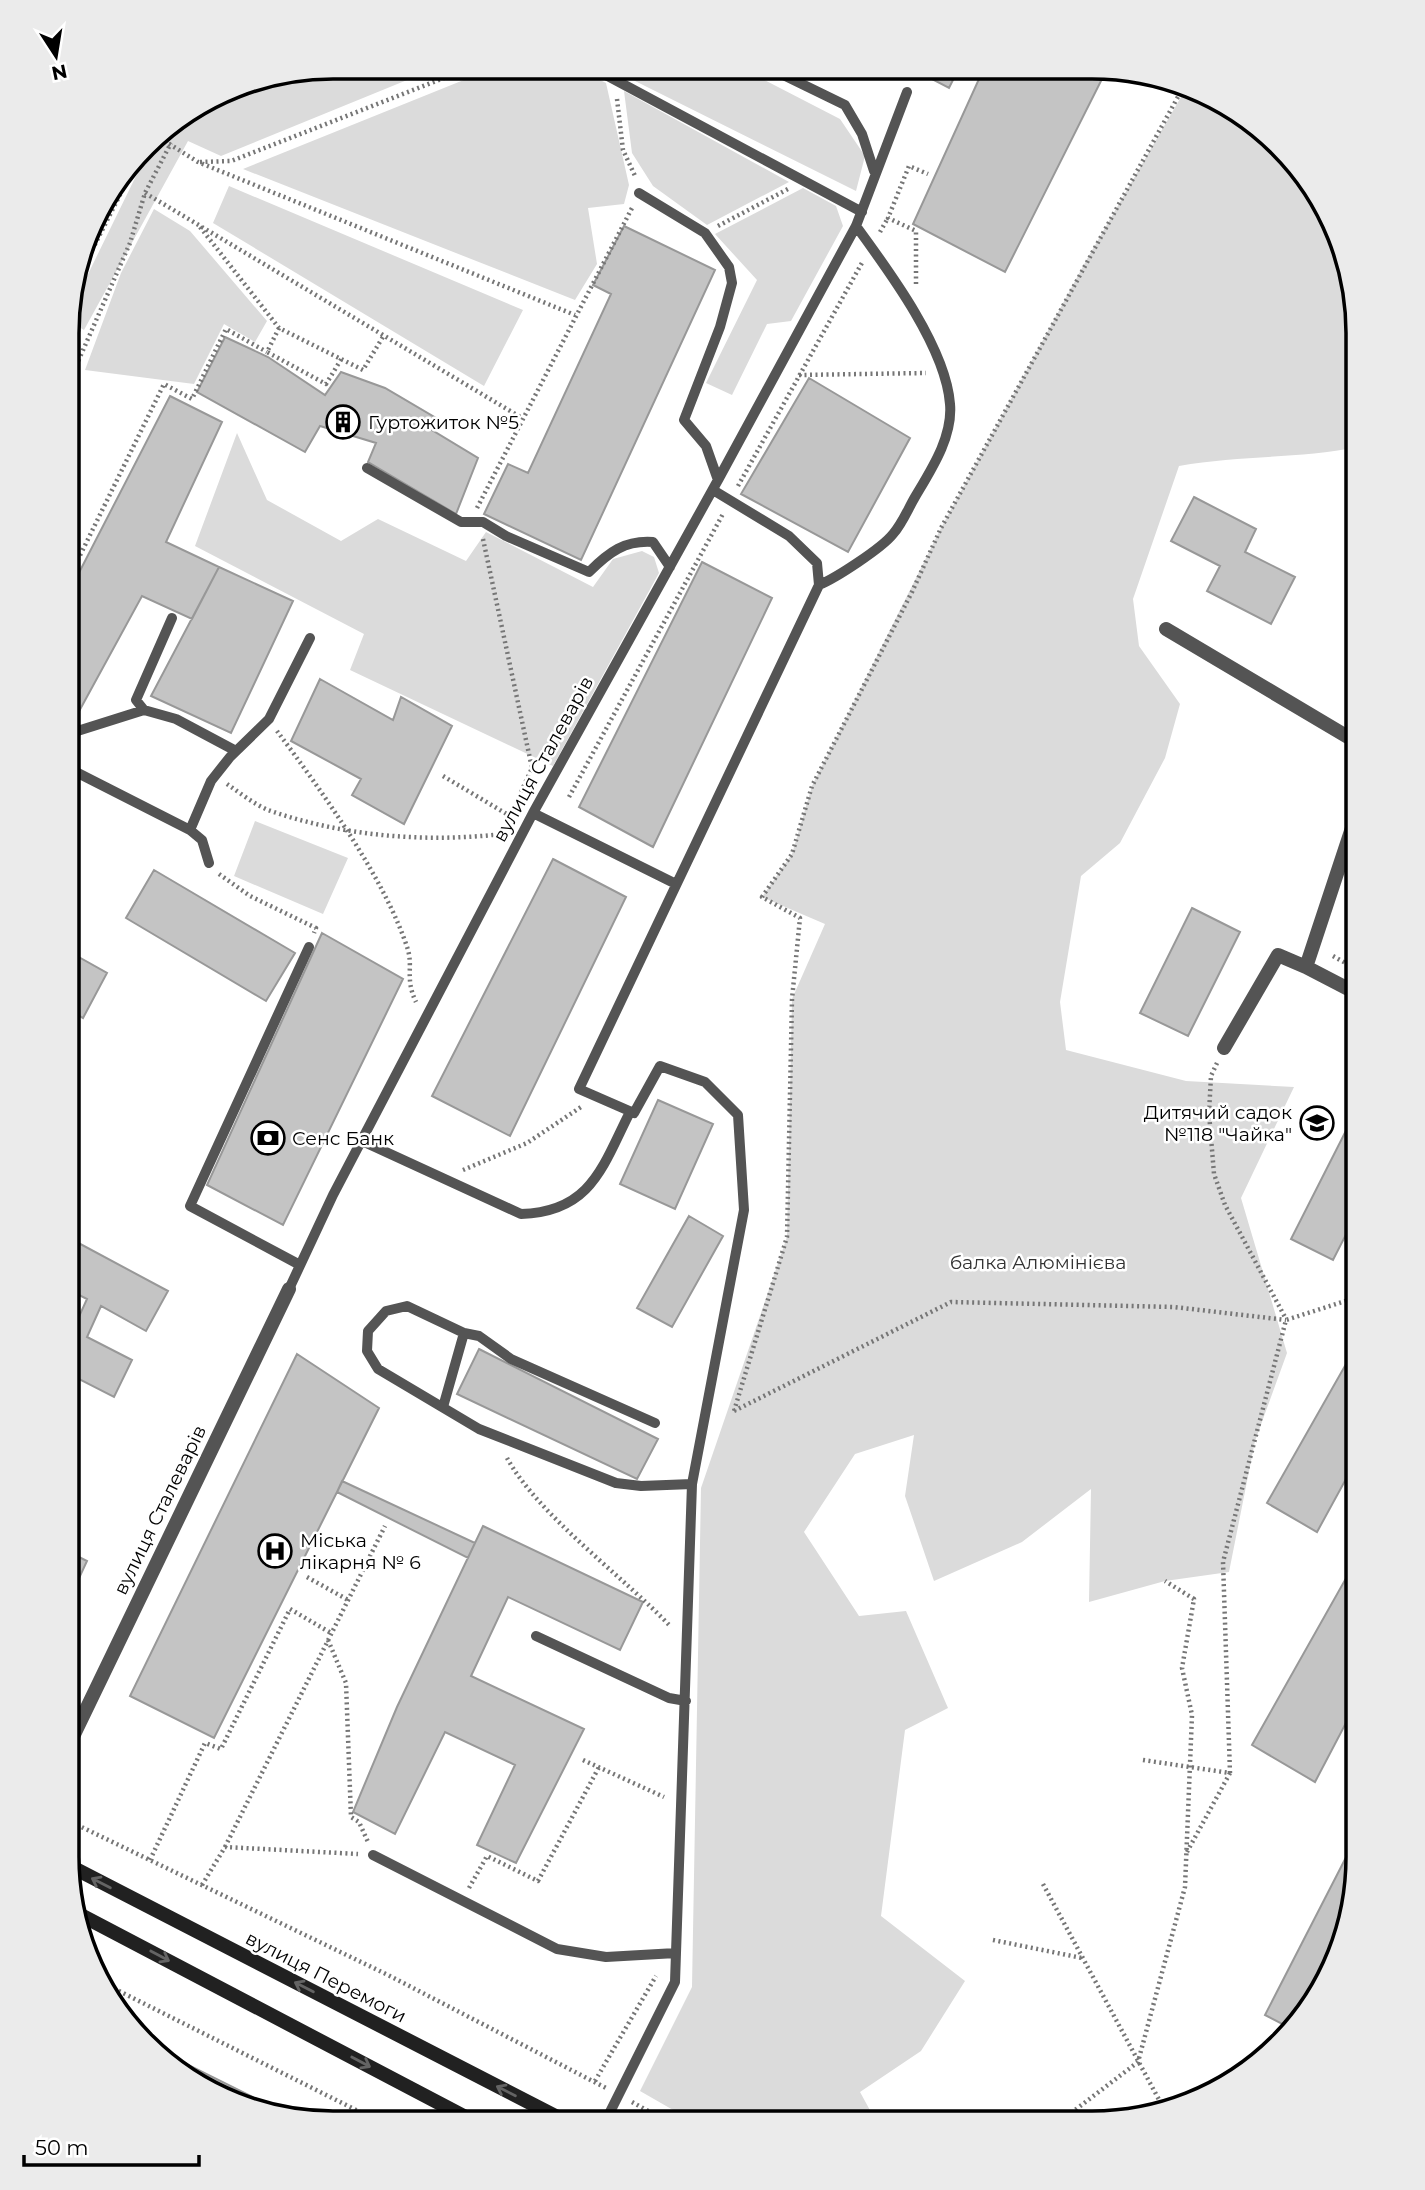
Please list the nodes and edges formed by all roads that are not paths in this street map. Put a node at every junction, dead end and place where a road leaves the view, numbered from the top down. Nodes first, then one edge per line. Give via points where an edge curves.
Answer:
1 (612, 79) edge
2 (792, 79) edge
3 (907, 92) dead end
4 (874, 177) junction
5 (640, 191) road end
6 (862, 212) junction
7 (856, 226) junction
8 (367, 468) dead end
9 (715, 485) junction
10 (670, 567) junction
11 (819, 585) junction
12 (172, 618) dead end
13 (1166, 629) dead end
14 (310, 638) dead end
15 (144, 710) junction
16 (79, 731) edge
17 (1346, 736) edge
18 (236, 751) junction
19 (79, 774) edge
20 (533, 813) junction
21 (190, 830) junction
22 (1346, 846) edge
23 (209, 863) road end
24 (676, 884) junction
25 (309, 947) road end
26 (1306, 967) junction
27 (1346, 988) edge
28 (1224, 1048) road end
29 (630, 1112) junction
30 (362, 1141) junction
31 (300, 1265) junction
32 (289, 1289) joint
33 (464, 1332) junction
34 (443, 1407) junction
35 (654, 1423) dead end
36 (692, 1484) junction
37 (536, 1636) dead end
38 (686, 1701) junction
39 (79, 1724) edge
40 (373, 1855) road end
41 (79, 1872) edge
42 (86, 1917) edge
43 (676, 1953) junction
44 (454, 2111) edge
45 (546, 2111) edge
46 (611, 2111) edge

1 - 6 lane
2 - 4 lane via 845,105 875,166
3 - 4 lane, вулиця Сталеварів
4 - 6 lane, вулиця Сталеварів
5 - 9 lane via 705,233 729,267 732,283 720,327 684,421 706,446
6 - 7 lane, вулиця Сталеварів
7 - 9 lane, вулиця Сталеварів
7 - 11 lane via 915,316 944,373 950,406 935,463 893,535
8 - 10 lane via 461,522 483,522 589,572 609,552 634,541 653,542
9 - 10 lane, вулиця Сталеварів
9 - 11 lane via 730,500 789,536 817,563
10 - 20 lane, вулиця Сталеварів
11 - 24 lane
12 - 15 lane via 136,700
13 - 17 street
14 - 18 lane via 269,719
15 - 16 lane
15 - 18 lane via 176,719
18 - 21 lane via 215,776
19 - 21 lane
20 - 24 lane
20 - 30 lane, вулиця Сталеварів
21 - 23 lane via 201,841
22 - 26 street
24 - 29 lane via 579,1089
25 - 31 lane via 190,1206
26 - 27 street
26 - 28 street via 1279,955
29 - 30 lane via 611,1155 587,1190 570,1204 543,1214 521,1214
29 - 36 lane via 634,1113 660,1066 705,1082 738,1115 744,1210
30 - 31 lane, вулиця Сталеварів
31 - 32 lane, вулиця Сталеварів
32 - 39 street, вулиця Сталеварів
33 - 34 lane
33 - 34 lane via 401,1306 379,1316 368,1331 368,1351 378,1369
33 - 35 lane via 478,1336 511,1359
34 - 36 lane via 494,1435 616,1483
36 - 38 lane
37 - 38 lane via 668,1698
38 - 43 lane
40 - 43 lane via 557,1949 607,1957
45 -> 41 main road, вулиця Перемоги
42 -> 44 main road
43 - 46 lane via 675,1982

